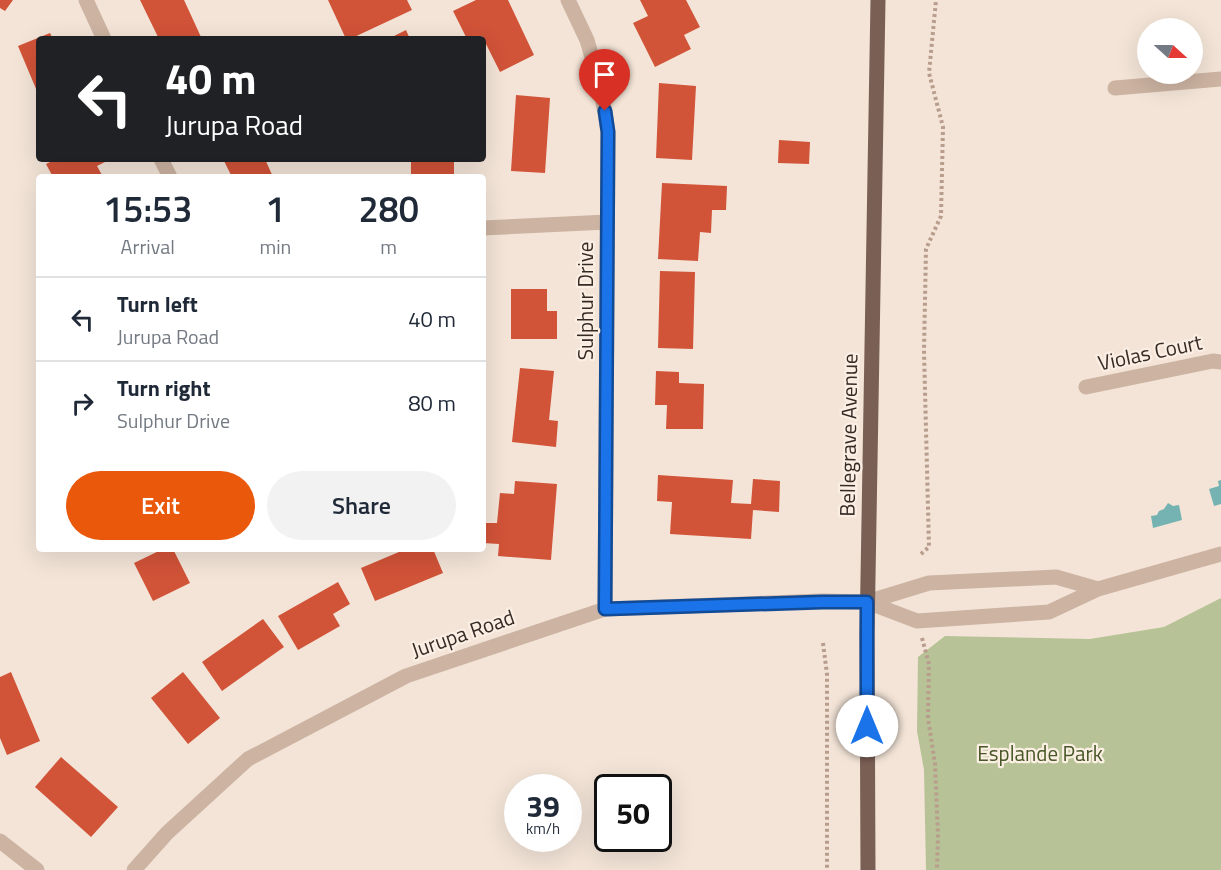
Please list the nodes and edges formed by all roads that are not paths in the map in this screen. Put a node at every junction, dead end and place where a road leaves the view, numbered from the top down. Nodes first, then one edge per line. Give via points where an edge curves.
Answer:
1 (86, 0) edge
2 (568, 0) edge
3 (878, 0) edge
4 (103, 36) edge
5 (1221, 79) edge
6 (1115, 88) dead end
7 (607, 222) junction
8 (486, 228) edge
9 (1221, 362) edge
10 (1086, 387) dead end
11 (1221, 554) edge
12 (1098, 589) junction
13 (867, 602) junction
14 (605, 609) junction
15 (0, 841) edge
16 (37, 870) edge
17 (134, 870) edge
18 (868, 870) edge

1 - 4 street
2 - 7 street, Sulphur Drive via 587,40 601,89 608,132
3 - 13 main road, Bellegrave Avenue
5 - 6 street
7 - 8 street
7 - 14 street, Sulphur Drive
9 - 10 street, Violas Court
11 - 12 street
12 - 13 street via 1056,577 929,583
12 - 13 street via 1049,612 917,621
13 - 14 street, Jurupa Road
13 - 18 main road, Bellegrave Avenue
14 - 17 street, Jurupa Road via 406,676 248,759 167,833
15 - 16 street

